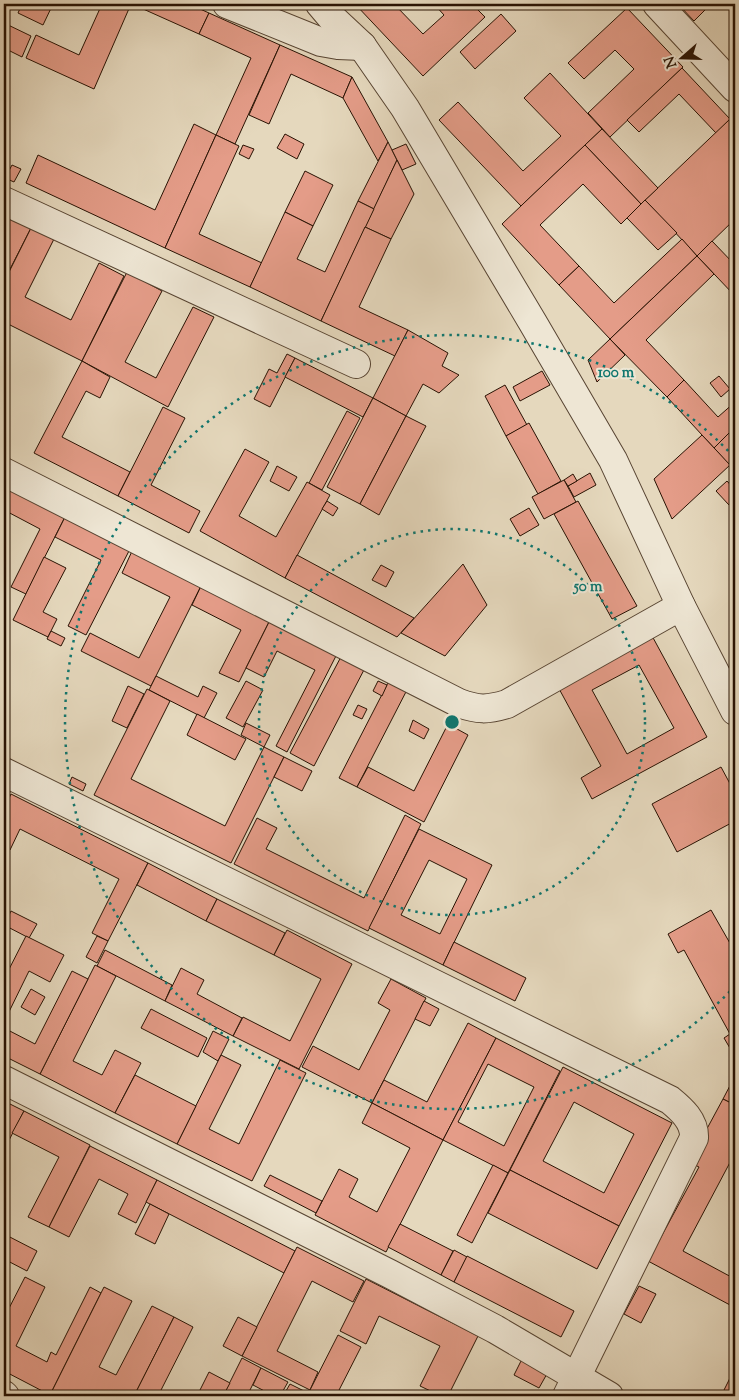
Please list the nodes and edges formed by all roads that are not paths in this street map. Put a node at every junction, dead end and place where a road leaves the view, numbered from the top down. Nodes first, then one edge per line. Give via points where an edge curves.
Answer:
1 (228, 4) edge
2 (320, 4) edge
3 (657, 4) edge
4 (362, 46) junction
5 (735, 88) edge
6 (4, 201) edge
7 (356, 364) dead end
8 (4, 472) edge
9 (681, 606) junction
10 (735, 712) edge
11 (4, 772) edge
12 (4, 1080) edge
13 (571, 1387) edge
14 (609, 1396) edge

1 - 4 street via 321,42
2 - 4 street
3 - 5 street
4 - 9 street via 405,108 608,451
6 - 7 street
8 - 9 street via 475,709 507,704
9 - 10 street
11 - 13 street via 670,1100 680,1109 694,1127 694,1138
12 - 13 street via 495,1329
13 - 14 street

